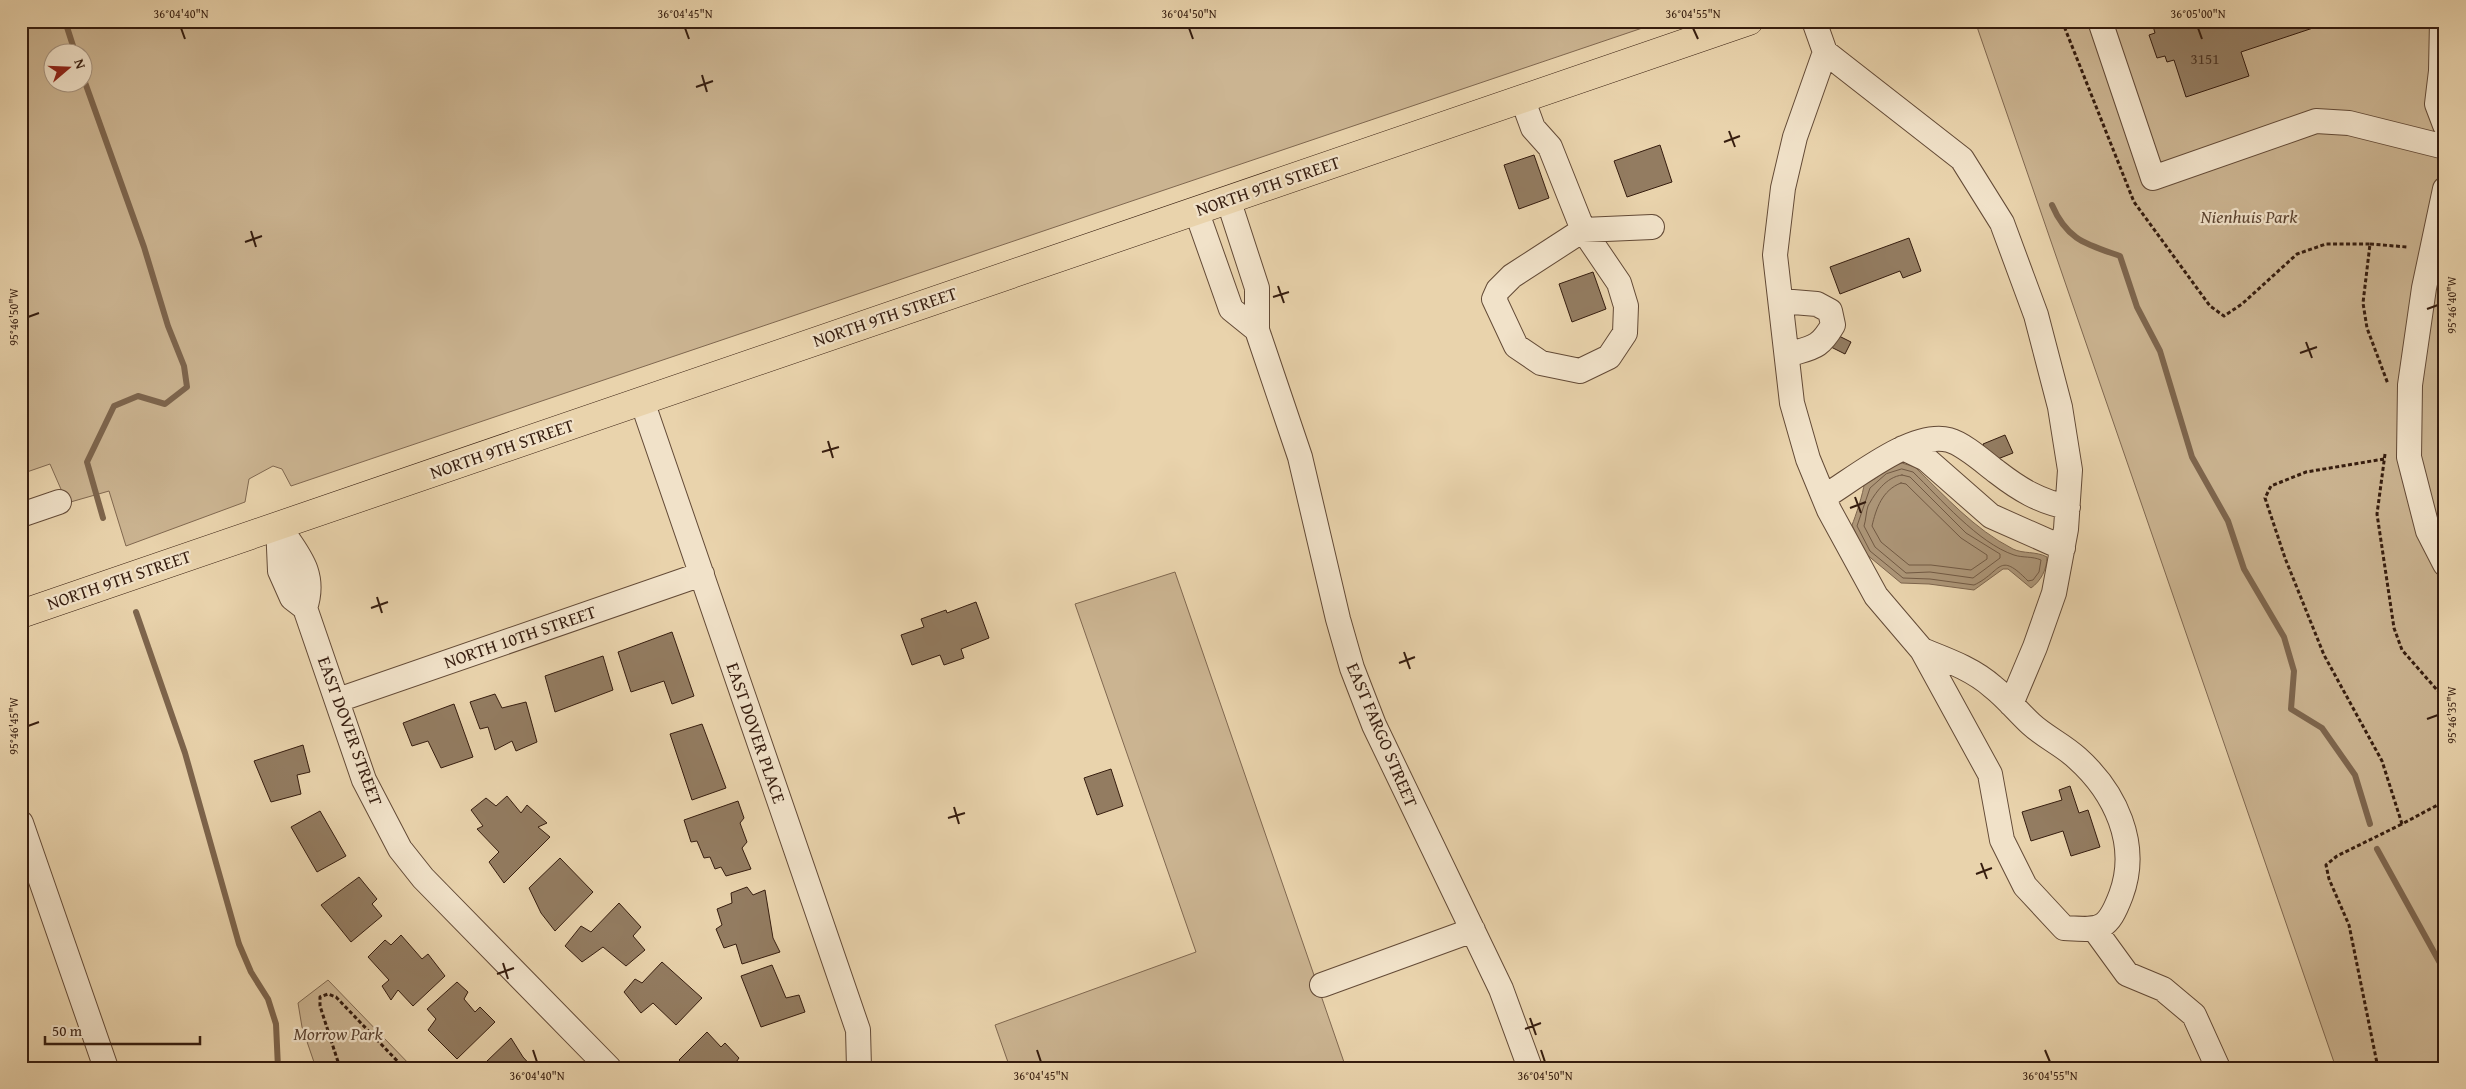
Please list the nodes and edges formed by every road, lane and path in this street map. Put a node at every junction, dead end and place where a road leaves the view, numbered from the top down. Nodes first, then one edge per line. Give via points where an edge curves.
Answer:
1 (1749, 21) edge
2 (1814, 21) edge
3 (2062, 21) edge
4 (2100, 21) edge
5 (2442, 21) edge
6 (1825, 52) junction
7 (1522, 98) junction
8 (2445, 125) edge
9 (2445, 146) edge
10 (2445, 189) edge
11 (1228, 199) junction
12 (1196, 210) junction
13 (1652, 227) dead end
14 (1583, 230) junction
15 (2370, 244) junction
16 (2407, 246) dead end
17 (1781, 300) junction
18 (1257, 330) junction
19 (1787, 355) junction
20 (2389, 388) dead end
21 (642, 401) junction
22 (1903, 448) junction
23 (1824, 497) junction
24 (59, 502) dead end
25 (2068, 507) junction
26 (21, 515) edge
27 (278, 525) junction
28 (2063, 548) junction
29 (2445, 564) edge
30 (702, 574) junction
31 (21, 614) edge
32 (1922, 650) junction
33 (2445, 699) edge
34 (338, 700) junction
35 (2011, 704) junction
36 (2445, 801) edge
37 (21, 823) edge
38 (2402, 824) junction
39 (1473, 930) junction
40 (2095, 930) junction
41 (1322, 985) dead end
42 (106, 1068) edge
43 (340, 1068) edge
44 (404, 1068) edge
45 (609, 1068) edge
46 (859, 1068) edge
47 (1530, 1068) edge
48 (2218, 1068) edge
49 (2378, 1068) edge

1 - 7 main road, NORTH 9TH STREET
2 - 6 street
3 - 15 path via 2134,202 2210,306 2224,316 2242,304 2297,254 2326,244
4 - 9 street via 2153,178 2316,120 2349,123
5 - 8 street via 2437,104
6 - 17 street via 1795,137 1783,188 1775,255
6 - 25 street via 1962,159 2002,223 2036,315 2060,407 2070,470
7 - 11 main road, NORTH 9TH STREET
7 - 14 street via 1533,128 1550,147
10 - 29 street via 2424,288 2410,385 2409,457 2428,531
11 - 12 main road, NORTH 9TH STREET
11 - 18 street, EAST FARGO STREET via 1259,297
12 - 18 street via 1227,302
12 - 21 main road, NORTH 9TH STREET
13 - 14 street
14 - 14 street via 1620,283 1626,306 1626,324 1625,333 1610,358 1580,371 1541,363 1516,346 1494,298 1512,276
15 - 16 path
15 - 20 path via 2362,303 2367,328
17 - 19 street
17 - 19 street via 1817,304 1830,311 1833,325 1818,346
18 - 39 street, EAST FARGO STREET via 1300,457 1352,668 1374,725
19 - 23 street via 1792,403 1808,459
21 - 27 main road, NORTH 9TH STREET
21 - 30 street, EAST DOVER PLACE
22 - 23 street
22 - 25 street via 1930,440 1950,440 2015,486 2046,503
22 - 28 street via 1926,459 1991,516
23 - 32 street via 1876,596
24 - 26 street
25 - 28 street
27 - 31 main road, NORTH 9TH STREET
27 - 34 street, EAST DOVER STREET via 280,571 292,598 305,608
28 - 35 street via 2054,593
30 - 34 street, NORTH 10TH STREET
30 - 46 street, EAST DOVER PLACE via 858,1030
32 - 35 street via 1976,675
32 - 40 street via 1990,774 2002,840 2025,886 2064,928
33 - 38 path via 2402,650 2394,628 2377,514 2384,459 2306,472 2271,486 2265,498 2285,558 2324,655 2382,760
34 - 45 street, EAST DOVER STREET via 364,780 400,849 423,878
35 - 40 street via 2032,725 2077,757 2099,780 2121,818 2128,847 2122,893 2110,919
36 - 38 path
37 - 42 street
38 - 49 path via 2337,856 2326,865 2349,925
39 - 41 street
39 - 47 street, EAST FARGO STREET via 1516,1024
40 - 48 street via 2127,974 2163,989 2194,1015
43 - 44 path via 320,1006 320,997 328,994 336,997

